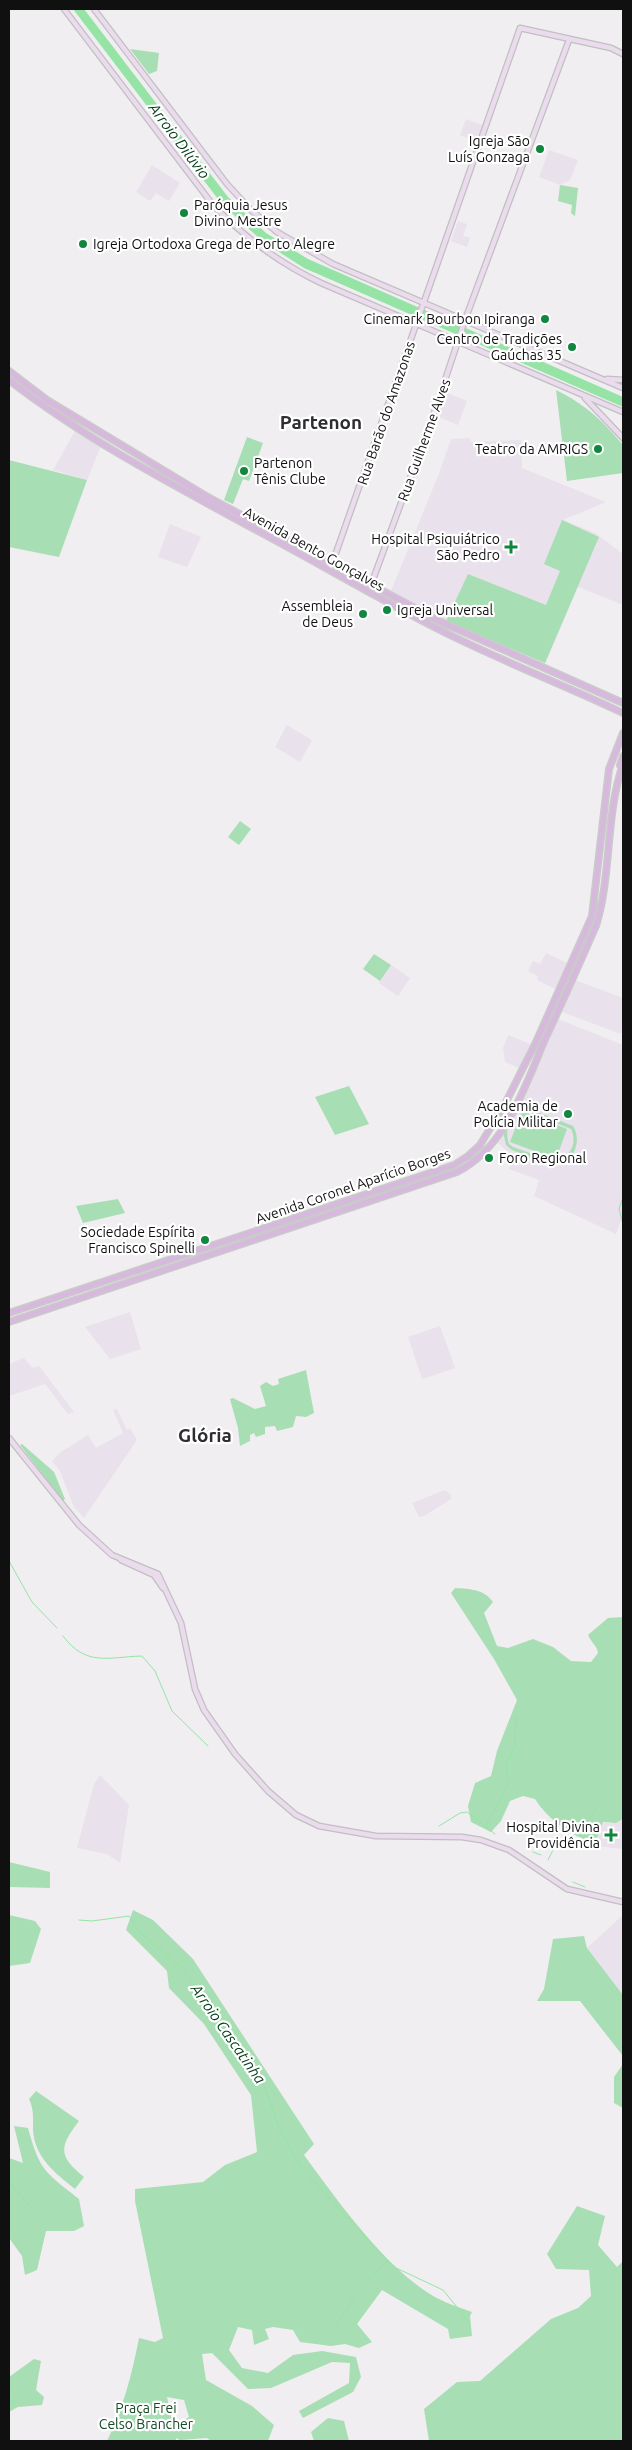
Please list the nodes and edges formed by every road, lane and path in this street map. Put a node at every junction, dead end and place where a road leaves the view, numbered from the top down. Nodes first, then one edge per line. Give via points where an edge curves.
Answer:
1 (64, 9) edge
2 (94, 9) edge
3 (569, 40) junction
4 (623, 54) edge
5 (424, 305) junction
6 (464, 322) junction
7 (417, 323) junction
8 (459, 341) junction
9 (9, 371) edge
10 (601, 378) junction
11 (9, 380) edge
12 (623, 380) edge
13 (623, 388) edge
14 (582, 396) junction
15 (623, 412) edge
16 (623, 438) edge
17 (332, 564) junction
18 (330, 571) junction
19 (371, 585) junction
20 (623, 703) edge
21 (623, 713) edge
22 (623, 736) edge
23 (623, 756) edge
24 (623, 764) edge
25 (609, 830) junction
26 (9, 1313) edge
27 (9, 1322) edge
28 (9, 1438) edge
29 (23, 1443) dead end
30 (17, 1447) junction
31 (68, 1500) dead end
32 (61, 1504) junction
33 (120, 1559) junction
34 (145, 1571) junction
35 (156, 1571) junction
36 (172, 1601) junction
37 (623, 1902) edge

1 - 7 main road via 213,205 238,231 288,267
2 - 5 main road via 227,184 251,210 277,232 333,264
3 - 4 main road via 611,48
3 - 5 main road, Rua Barão do Amazonas via 520,28
3 - 6 main road, Rua Guilherme Alves
5 - 6 main road
5 - 7 main road, Rua Barão do Amazonas
6 - 8 main road, Rua Guilherme Alves
6 - 10 main road
7 - 8 main road
7 - 17 main road, Rua Barão do Amazonas
8 - 14 main road
8 - 19 main road, Rua Guilherme Alves
9 - 17 main road, Avenida Bento Gonçalves via 47,400 152,465
10 - 12 main road
10 - 13 main road
11 - 18 main road, Avenida Bento Gonçalves via 43,406 126,457
14 - 15 main road
14 - 16 main road
17 - 18 main road, Rua Barão do Amazonas
17 - 19 main road, Avenida Bento Gonçalves
18 - 21 main road, Avenida Bento Gonçalves via 445,632
19 - 20 main road, Avenida Bento Gonçalves via 448,626
22 - 26 main road, Avenida Coronel Aparício Borges via 609,769 592,916 518,1080 480,1145 454,1165
23 - 25 main road
24 - 25 main road, Avenida Coronel Aparício Borges
25 - 27 main road, Avenida Coronel Aparício Borges via 602,902 596,926 527,1084 492,1142 474,1162 457,1172
28 - 30 main road
29 - 30 main road
30 - 32 main road
31 - 32 main road
32 - 33 main road via 79,1526
33 - 34 main road
33 - 35 main road
34 - 35 main road
34 - 36 main road via 154,1575
35 - 36 main road
36 - 37 main road via 181,1623 195,1690 204,1710 235,1754 268,1791 296,1815 319,1826 376,1836 481,1840 509,1850 567,1889

